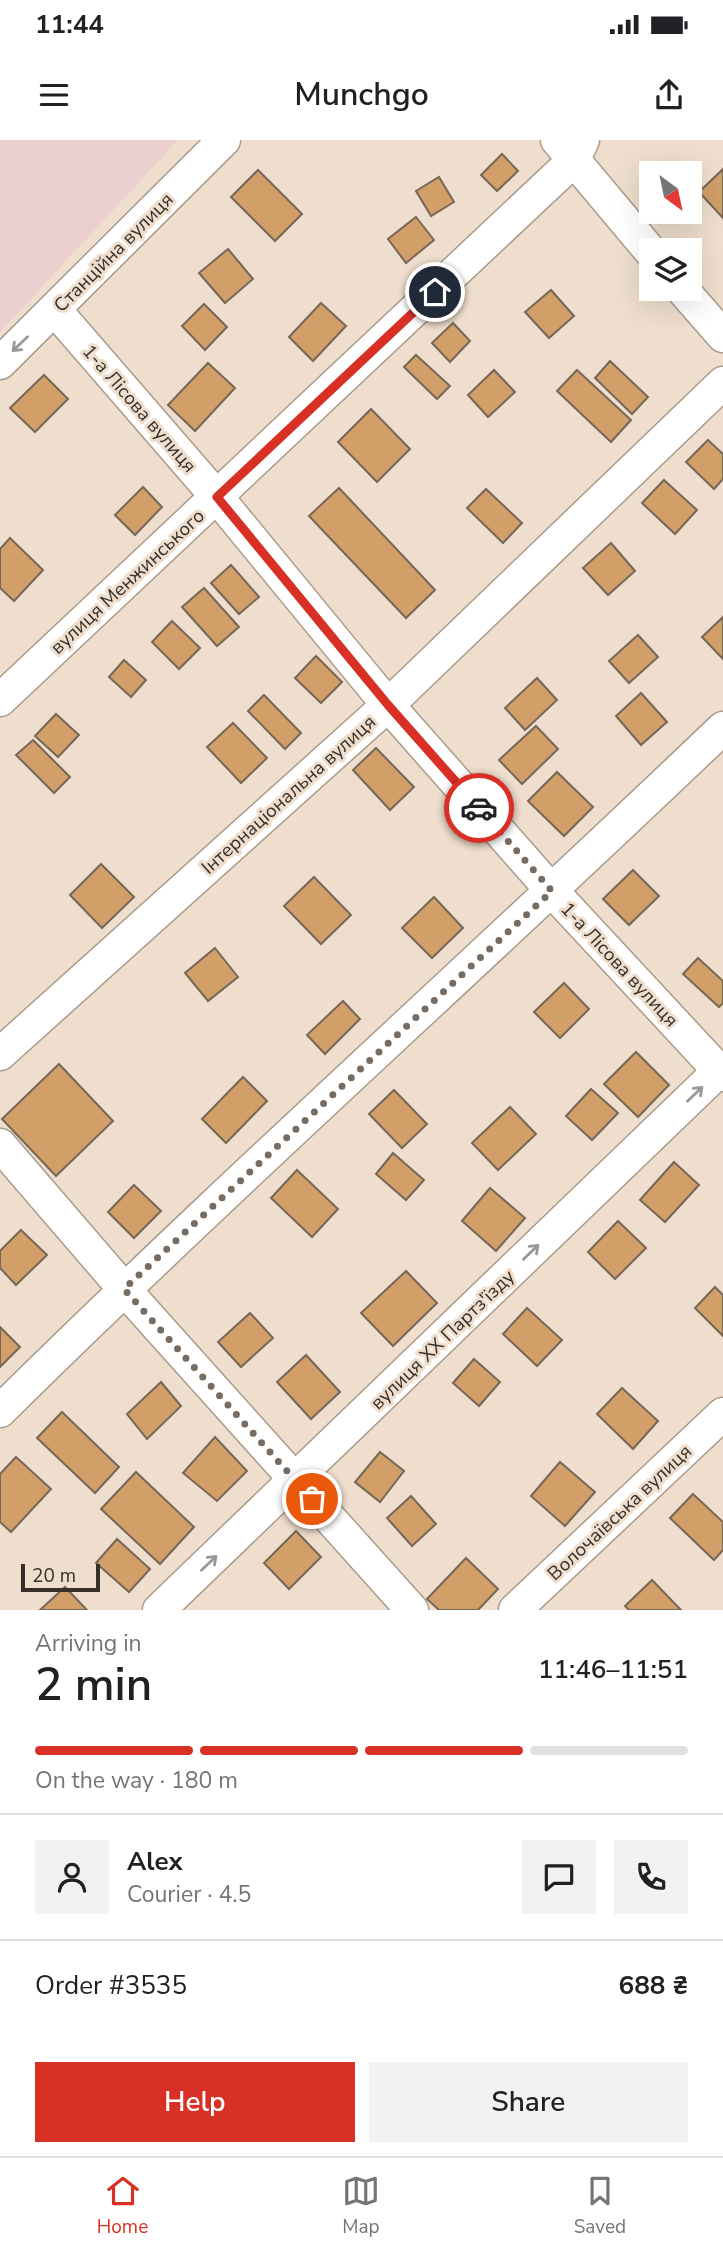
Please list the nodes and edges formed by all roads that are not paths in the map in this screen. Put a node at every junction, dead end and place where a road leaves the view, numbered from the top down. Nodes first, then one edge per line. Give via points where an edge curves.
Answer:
1 (225, 140) edge
2 (571, 147) edge
3 (640, 238) edge
4 (692, 301) edge
5 (55, 310) junction
6 (723, 337) edge
7 (0, 363) edge
8 (723, 383) edge
9 (217, 497) junction
10 (0, 700) edge
11 (388, 705) junction
12 (723, 728) edge
13 (552, 891) junction
14 (0, 1054) edge
15 (722, 1071) edge
16 (0, 1144) edge
17 (124, 1289) junction
18 (0, 1411) edge
19 (723, 1414) edge
20 (295, 1480) junction
21 (159, 1610) edge
22 (412, 1610) edge
23 (515, 1610) edge

1 - 5 street, Станційна вулиця
2 - 3 street
2 - 9 street, вулиця Менжинського
4 - 6 street
5 -> 7 street, Станційна вулиця
5 - 9 street, 1-а Лісова вулиця
8 - 11 street, Інтернаціональна вулиця
9 - 10 street, вулиця Менжинського
9 - 11 street, 1-а Лісова вулиця
11 - 13 street, 1-а Лісова вулиця
11 - 14 street, Інтернаціональна вулиця
12 - 13 street
13 - 15 street, 1-а Лісова вулиця
13 - 17 street
20 -> 15 street, вулиця XX Партз'їзду
16 - 17 street
17 - 18 street
17 - 20 street
19 - 23 street, Волочаївська вулиця
21 -> 20 street, вулиця XX Партз'їзду
20 - 22 street

